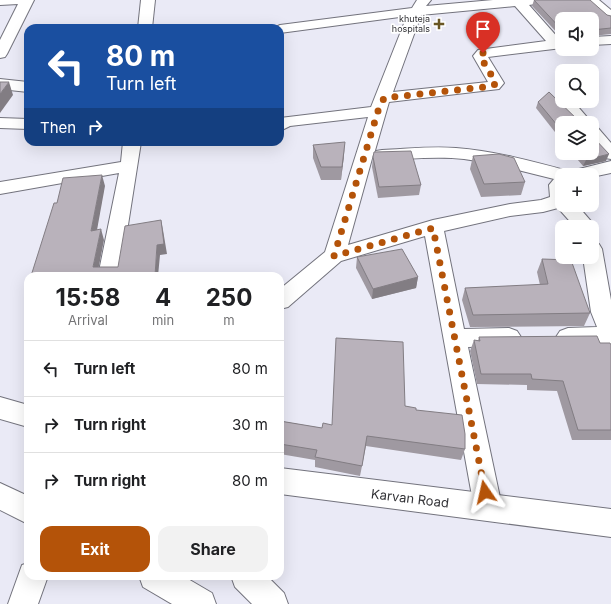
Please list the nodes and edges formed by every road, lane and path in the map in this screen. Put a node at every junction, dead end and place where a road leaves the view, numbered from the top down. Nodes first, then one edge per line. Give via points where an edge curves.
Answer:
1 (24, 0) edge
2 (27, 0) edge
3 (148, 0) edge
4 (537, 0) edge
5 (591, 0) edge
6 (0, 1) edge
7 (519, 2) junction
8 (420, 6) edge
9 (611, 17) edge
10 (145, 24) edge
11 (284, 28) edge
12 (611, 40) edge
13 (555, 41) edge
14 (599, 41) edge
15 (555, 45) edge
16 (0, 54) edge
17 (0, 84) edge
18 (24, 87) edge
19 (381, 104) junction
20 (570, 108) edge
21 (578, 116) edge
22 (0, 123) edge
23 (284, 123) edge
24 (24, 124) edge
25 (599, 140) edge
26 (134, 146) edge
27 (611, 154) edge
28 (364, 155) junction
29 (129, 166) junction
30 (611, 167) edge
31 (599, 170) edge
32 (555, 174) edge
33 (0, 188) edge
34 (555, 201) edge
35 (575, 212) edge
36 (582, 220) edge
37 (433, 228) junction
38 (334, 256) junction
39 (594, 264) edge
40 (110, 272) edge
41 (284, 298) edge
42 (611, 336) edge
43 (455, 338) junction
44 (0, 408) edge
45 (24, 415) edge
46 (284, 482) edge
47 (0, 496) edge
48 (488, 507) junction
49 (24, 508) edge
50 (611, 523) edge
51 (32, 580) edge
52 (161, 580) edge
53 (250, 580) edge
54 (23, 604) edge
55 (201, 604) edge
56 (273, 604) edge

1 - 6 street
2 - 16 street
3 - 10 street
4 - 7 street
5 - 9 street
7 - 8 street
7 - 13 street
8 - 11 street
8 - 19 street
12 - 14 street
15 - 19 street via 483,53 480,56 496,83 493,86
17 - 18 street
19 - 23 street
19 - 28 street
20 - 21 street
22 - 24 street
25 - 27 street
26 - 29 street
28 - 32 street via 465,154 497,159
28 - 38 street
29 - 33 street
29 - 40 street
30 - 31 street
34 - 37 street via 544,206 510,210
35 - 36 street
37 - 38 street
37 - 43 street
38 - 41 street
39 - 42 street via 602,312
42 - 43 street
43 - 48 street
44 - 45 street
46 - 48 street, Karvan Road
47 - 49 street
48 - 50 street, Karvan Road
51 - 54 street
52 - 55 street
53 - 56 street

